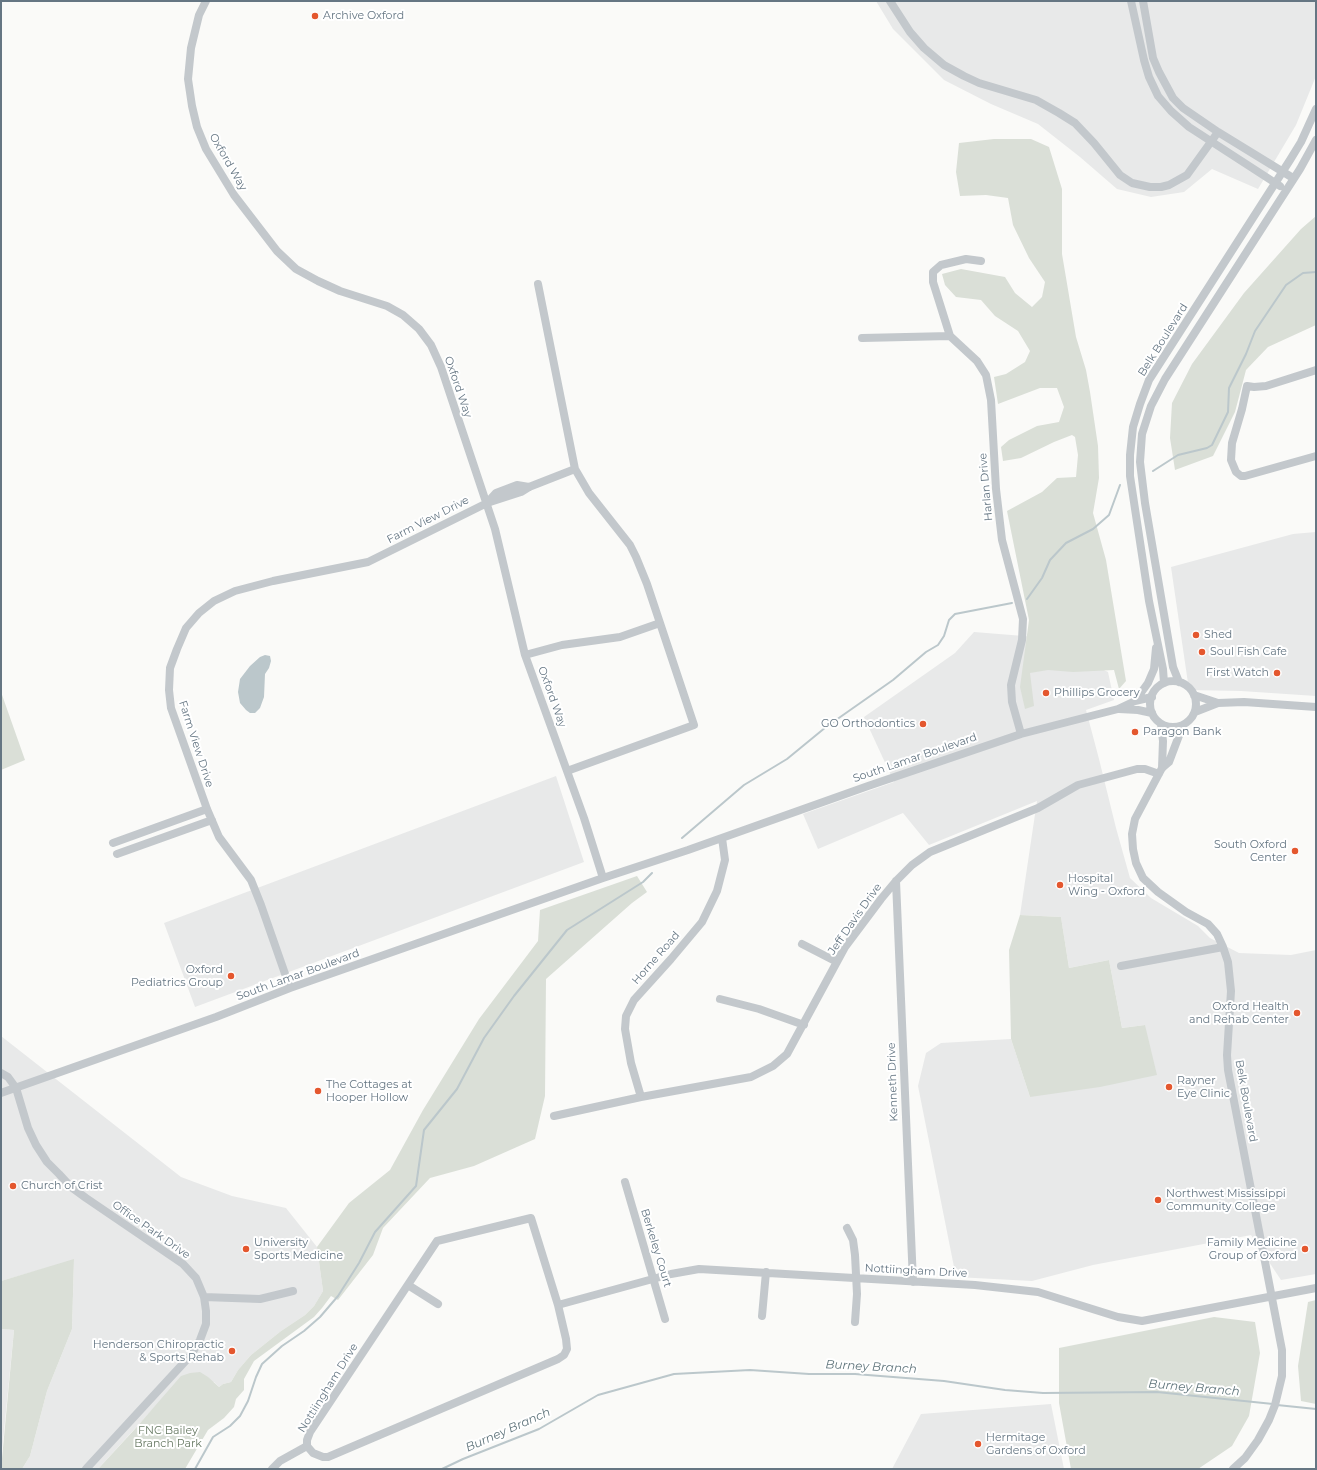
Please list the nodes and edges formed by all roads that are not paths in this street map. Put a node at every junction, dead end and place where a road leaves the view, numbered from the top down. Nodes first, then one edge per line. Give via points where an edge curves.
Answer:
1 (206, 1) edge
2 (890, 1) edge
3 (1131, 1) edge
4 (1143, 1) edge
5 (1316, 109) edge
6 (1218, 132) junction
7 (1316, 140) edge
8 (1211, 142) junction
9 (1283, 172) junction
10 (1293, 178) junction
11 (1276, 183) junction
12 (1286, 190) junction
13 (981, 261) dead end
14 (538, 284) dead end
15 (950, 336) junction
16 (862, 338) dead end
17 (1316, 370) edge
18 (1316, 456) edge
19 (575, 469) junction
20 (487, 503) junction
21 (660, 623) junction
22 (1157, 639) junction
23 (525, 655) junction
24 (1179, 682) junction
25 (1164, 683) junction
26 (1194, 695) junction
27 (1152, 697) junction
28 (1135, 701) junction
29 (1218, 703) junction
30 (1316, 707) edge
31 (1118, 709) junction
32 (1195, 712) junction
33 (1152, 713) junction
34 (1161, 724) junction
35 (1183, 725) junction
36 (1021, 734) junction
37 (567, 771) junction
38 (1161, 771) junction
39 (207, 809) junction
40 (212, 820) junction
41 (722, 838) junction
42 (113, 843) dead end
43 (117, 854) dead end
44 (603, 878) junction
45 (896, 881) junction
46 (802, 944) dead end
47 (1223, 947) junction
48 (837, 962) junction
49 (1121, 966) dead end
50 (290, 988) junction
51 (720, 999) dead end
52 (804, 1026) junction
53 (1, 1073) edge
54 (16, 1088) junction
55 (1, 1093) edge
56 (641, 1097) junction
57 (554, 1116) dead end
58 (625, 1182) dead end
59 (847, 1228) dead end
60 (766, 1272) junction
61 (856, 1278) junction
62 (653, 1279) junction
63 (913, 1282) junction
64 (408, 1285) junction
65 (1316, 1288) edge
66 (293, 1291) dead end
67 (1272, 1296) junction
68 (204, 1297) junction
69 (438, 1304) dead end
70 (558, 1305) junction
71 (762, 1316) dead end
72 (666, 1319) dead end
73 (855, 1322) dead end
74 (307, 1446) junction
75 (86, 1469) edge
76 (272, 1469) edge
77 (1233, 1469) edge

1 - 20 street, Oxford Way via 199,15 191,48 188,79 197,127 206,149 234,195 260,230 276,251 296,269 340,291 388,306 419,328 431,345 441,367
2 - 8 street via 910,32 944,65 979,83 1036,100 1075,123 1120,175 1132,183 1150,187 1169,185 1187,175
3 - 8 street via 1144,60 1158,96 1189,127
4 - 6 street via 1153,58 1170,92 1183,108
5 - 9 street, Belk Boulevard via 1301,142
6 - 8 street
6 - 9 street
7 - 10 street, Belk Boulevard
8 - 11 street
9 - 10 street
9 - 11 street, Belk Boulevard
10 - 12 street, Belk Boulevard
11 - 12 street
11 - 22 street, Belk Boulevard via 1149,380 1133,427 1130,476
12 - 24 street, Belk Boulevard via 1165,379 1142,434 1140,462 1145,503 1173,667
13 - 15 street via 966,259 941,265 933,272 933,282
14 - 19 street
15 - 16 street
15 - 36 street, Harlan Drive via 977,361 986,375 991,400 1002,540 1023,619 1022,640 1011,685 1012,702
17 - 18 street via 1266,386 1247,386 1232,443 1231,460 1236,472 1245,476
19 - 20 street, Farm View Drive
19 - 21 street via 589,493 630,545
20 - 23 street, Oxford Way
20 - 39 street, Farm View Drive via 368,562 235,591 214,601 199,613 186,628 177,649 170,668 169,690 171,708
21 - 23 street via 620,637 562,645
21 - 37 street via 694,725
22 - 25 street, Belk Boulevard
22 - 28 street via 1154,670
23 - 37 street, Oxford Way
24 - 25 street
24 - 26 street
25 - 27 street via 1154,691
26 - 29 street
26 - 32 street
27 - 28 street, South Lamar Boulevard
27 - 33 street
28 - 31 street, South Lamar Boulevard
29 - 30 street via 1244,702
29 - 32 street
31 - 33 street, South Lamar Boulevard
31 - 36 street, South Lamar Boulevard
32 - 35 street
33 - 34 street
34 - 35 street via 1168,727
34 - 38 street, Belk Boulevard
35 - 38 street, Belk Boulevard via 1169,762
36 - 41 street, South Lamar Boulevard
37 - 44 street, Oxford Way
38 - 45 street, Jeff Davis Drive via 1137,769 1078,785 1035,809 930,852
38 - 47 street, Belk Boulevard via 1135,819 1132,834 1136,863 1143,878 1158,892 1208,924 1217,934
39 - 40 street, Farm View Drive
39 - 42 street
40 - 43 street
40 - 50 street, Farm View Drive via 219,837 251,880
41 - 44 street, South Lamar Boulevard
41 - 56 street, Horne Road via 725,860 717,891 702,922 634,1000 626,1016 631,1063
44 - 50 street, South Lamar Boulevard
45 - 48 street, Jeff Davis Drive via 845,947
45 - 63 street, Kenneth Drive
46 - 48 street
47 - 49 street
47 - 67 street, Belk Boulevard via 1228,962 1231,990 1228,1070
48 - 52 street, Jeff Davis Drive
50 - 54 street, South Lamar Boulevard
51 - 52 street via 760,1008
52 - 56 street, Jeff Davis Drive via 787,1054 773,1066 751,1077
53 - 54 street via 8,1077
54 - 55 street, South Lamar Boulevard
54 - 68 street, Office Park Drive via 28,1128 40,1151 59,1174 86,1198 183,1264 196,1278
56 - 57 street, Jeff Davis Drive
58 - 62 street, Berkeley Court
59 - 61 street via 852,1240
60 - 61 street, Nottiingham Drive
60 - 62 street, Nottiingham Drive via 699,1269
60 - 71 street
61 - 63 street, Nottiingham Drive
61 - 73 street
62 - 70 street, Nottiingham Drive
62 - 72 street, Berkeley Court
63 - 67 street, Nottiingham Drive via 1038,1292 1118,1317 1142,1321
64 - 69 street
64 - 70 street, Nottiingham Drive via 437,1241 531,1218
64 - 74 street, Nottiingham Drive via 310,1432
65 - 67 street, Nottiingham Drive
66 - 68 street via 260,1298
67 - 77 street, Belk Boulevard via 1282,1350 1280,1388 1269,1420 1258,1440
68 - 75 street, Office Park Drive via 206,1324 191,1355
70 - 74 street, Nottiingham Drive via 567,1349 558,1359 328,1457 313,1453
74 - 76 street via 280,1461

